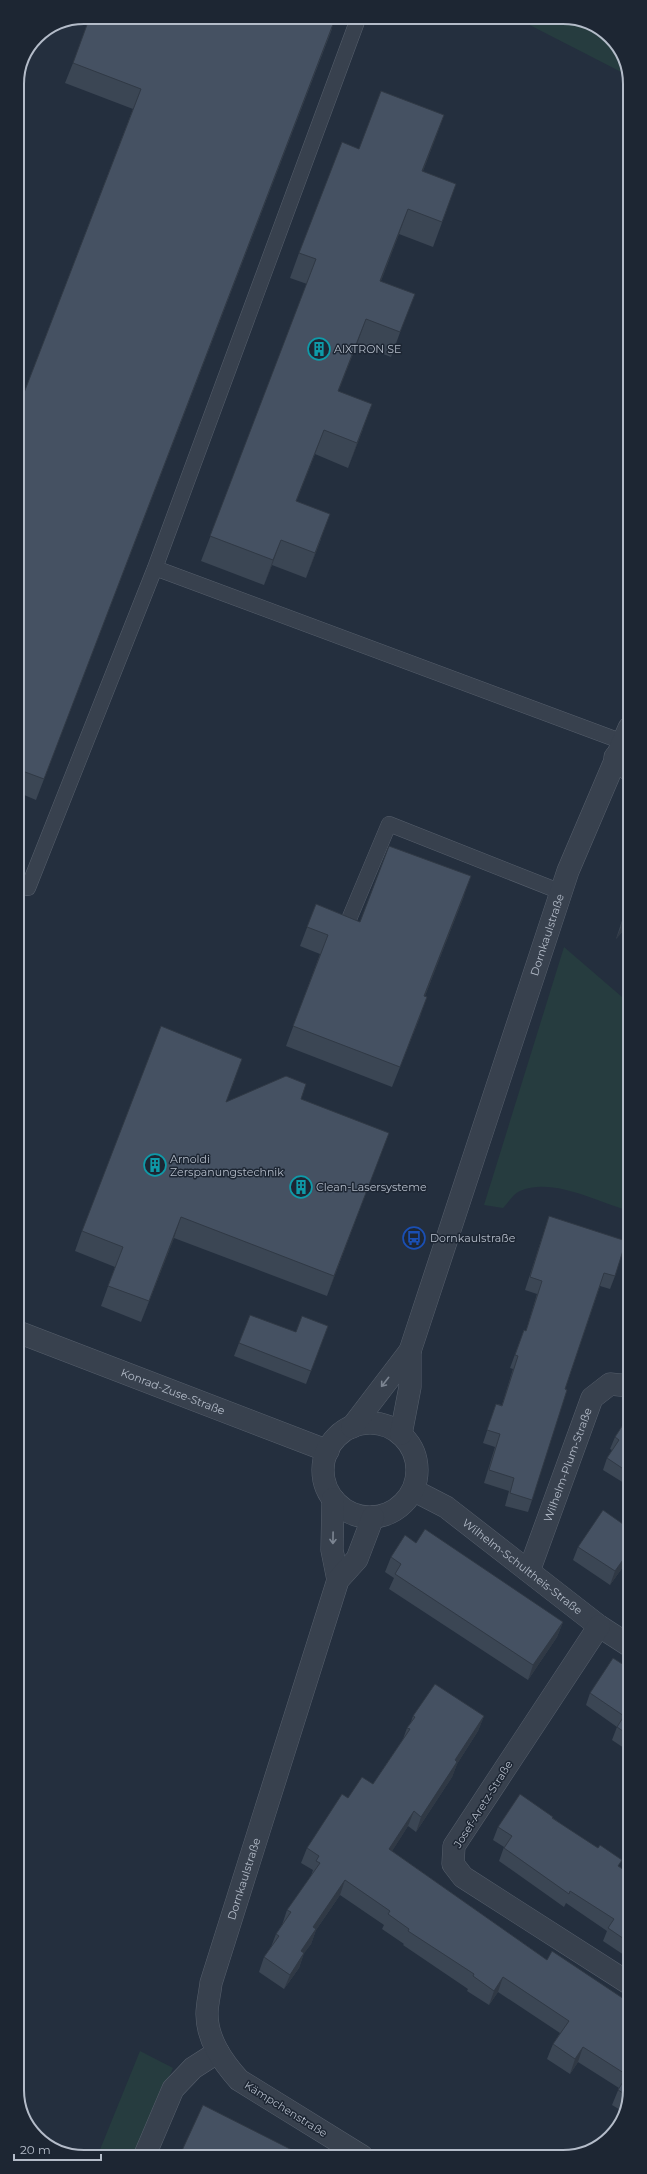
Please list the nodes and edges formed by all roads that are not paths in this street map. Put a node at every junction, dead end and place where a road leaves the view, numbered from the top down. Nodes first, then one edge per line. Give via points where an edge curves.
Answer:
1 (356, 24) edge
2 (155, 568) junction
3 (623, 749) edge
4 (623, 751) edge
5 (24, 886) edge
6 (561, 892) junction
7 (347, 924) edge
8 (24, 1334) edge
9 (410, 1352) junction
10 (623, 1385) edge
11 (352, 1427) junction
12 (401, 1434) junction
13 (328, 1451) junction
14 (413, 1490) junction
15 (333, 1499) junction
16 (373, 1517) junction
17 (529, 1572) junction
18 (338, 1580) junction
19 (599, 1626) junction
20 (623, 1641) edge
21 (623, 1980) edge
22 (218, 2052) junction
23 (147, 2150) edge
24 (352, 2150) edge

1 - 2 lane
2 - 3 lane
2 - 5 lane via 28,888
4 - 6 street, Dornkaulstraße
6 - 7 lane via 390,824
6 - 9 street, Dornkaulstraße
8 - 13 street, Konrad-Zuse-Straße
9 -> 11 street, Dornkaulstraße
9 - 12 street, Dornkaulstraße via 410,1387
10 - 17 street, Wilhelm-Plum-Straße via 610,1384 592,1398
11 - 12 street via 364,1423 377,1423
11 - 13 street via 342,1433
12 - 14 street via 411,1446 416,1460 417,1476
13 - 15 street via 324,1467 326,1484
14 - 16 street via 403,1504
14 - 17 street, Wilhelm-Schultheis-Straße via 446,1507
15 - 16 street via 344,1509
15 -> 18 street, Dornkaulstraße via 332,1550
16 - 18 street, Dornkaulstraße via 357,1559
17 - 19 street, Wilhelm-Schultheis-Straße
18 - 22 street, Dornkaulstraße via 211,1983 207,2015 210,2036
19 - 20 street, Wilhelm-Schultheis-Straße
19 - 21 street, Josef-Aretz-Straße via 454,1846 453,1864 463,1877
22 - 23 street via 193,2068 173,2089
22 - 24 street, Kämpchenstraße via 240,2080

